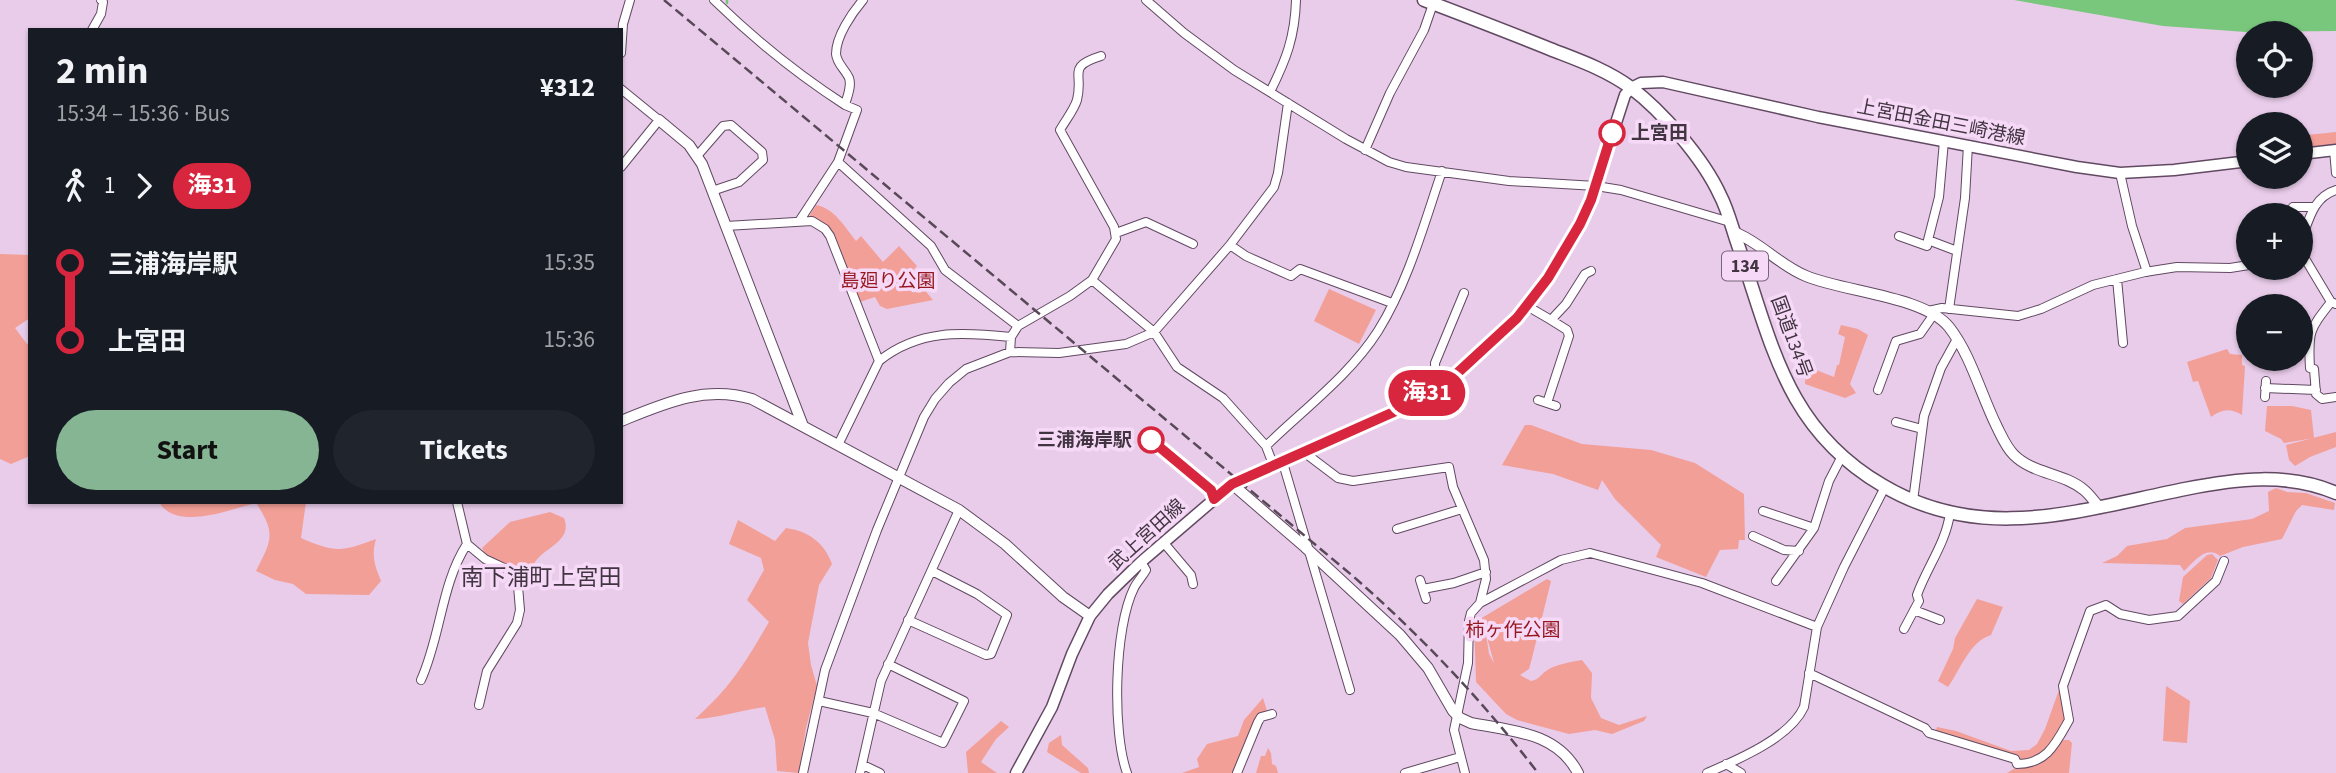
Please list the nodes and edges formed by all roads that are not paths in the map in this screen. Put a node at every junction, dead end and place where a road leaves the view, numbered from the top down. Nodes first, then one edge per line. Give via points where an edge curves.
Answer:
1 (101, 0) edge
2 (630, 0) edge
3 (714, 0) edge
4 (863, 0) edge
5 (1146, 0) edge
6 (1296, 0) edge
7 (1429, 2) edge
8 (93, 28) edge
9 (623, 28) edge
10 (1101, 56) dead end
11 (1631, 88) junction
12 (623, 91) edge
13 (1270, 92) junction
14 (1287, 103) junction
15 (845, 105) junction
16 (659, 120) junction
17 (1944, 141) junction
18 (1968, 145) junction
19 (1365, 149) junction
20 (2335, 150) edge
21 (2313, 153) edge
22 (697, 156) junction
23 (838, 162) junction
24 (2236, 163) edge
25 (623, 165) edge
26 (1442, 171) junction
27 (2120, 173) junction
28 (2336, 173) edge
29 (1596, 186) junction
30 (2336, 190) edge
31 (712, 191) junction
32 (2314, 207) edge
33 (800, 220) junction
34 (726, 226) junction
35 (1732, 227) junction
36 (1116, 233) junction
37 (1899, 236) dead end
38 (1928, 240) junction
39 (1193, 244) dead end
40 (1230, 245) junction
41 (1957, 251) junction
42 (2236, 267) edge
43 (1591, 271) dead end
44 (2313, 271) edge
45 (2147, 272) junction
46 (1092, 279) junction
47 (2117, 279) junction
48 (1464, 293) dead end
49 (1392, 303) junction
50 (2333, 303) edge
51 (1527, 306) junction
52 (1949, 309) junction
53 (1931, 312) junction
54 (1551, 320) junction
55 (1018, 326) junction
56 (1154, 332) junction
57 (1011, 337) junction
58 (1957, 339) junction
59 (2123, 343) dead end
60 (1010, 352) junction
61 (879, 361) junction
62 (1436, 388) junction
63 (2265, 389) dead end
64 (1878, 390) dead end
65 (2316, 390) junction
66 (2336, 397) edge
67 (1547, 403) dead end
68 (623, 420) edge
69 (1896, 422) dead end
70 (803, 426) junction
71 (1922, 429) junction
72 (838, 445) junction
73 (1266, 446) junction
74 (1305, 453) junction
75 (1842, 456) junction
76 (1278, 465) junction
77 (899, 479) junction
78 (1232, 484) junction
79 (1885, 487) junction
80 (2336, 493) edge
81 (1913, 501) junction
82 (457, 504) edge
83 (2098, 506) junction
84 (1462, 509) junction
85 (959, 510) junction
86 (1763, 511) dead end
87 (1950, 513) junction
88 (1814, 528) junction
89 (1397, 529) dead end
90 (1754, 537) dead end
91 (1164, 543) junction
92 (467, 544) junction
93 (1799, 551) junction
94 (1310, 552) junction
95 (2224, 561) dead end
96 (1141, 562) junction
97 (932, 571) junction
98 (1486, 572) junction
99 (1776, 581) dead end
100 (1193, 584) dead end
101 (1426, 599) dead end
102 (1480, 603) junction
103 (1914, 610) junction
104 (1090, 616) junction
105 (908, 620) junction
106 (1940, 620) dead end
107 (1816, 627) junction
108 (1905, 629) dead end
109 (888, 664) junction
110 (1810, 673) junction
111 (421, 680) dead end
112 (1350, 690) dead end
113 (819, 701) junction
114 (479, 705) dead end
115 (873, 713) junction
116 (1272, 714) dead end
117 (1457, 716) junction
118 (1460, 757) junction
119 (1726, 764) junction
120 (862, 769) edge
121 (1713, 772) edge
122 (803, 773) edge
123 (880, 773) edge
124 (1016, 773) edge
125 (1127, 773) edge
126 (1237, 773) edge
127 (1405, 773) edge
128 (1465, 773) edge
129 (1578, 773) edge
130 (1741, 773) edge

1 - 8 street via 101,14
2 - 9 street
3 - 15 street via 777,57
4 - 15 street via 836,54 849,78
5 - 13 street via 1224,63
6 - 13 street via 1294,33
7 - 11 highway, 国道134号 / 134 via 1594,65
7 - 19 street via 1424,30
10 - 36 street via 1080,66 1077,99 1060,130
11 - 17 main road, 上宮田金田三崎港線 via 1663,82
11 - 29 main road, 武上宮田線 via 1621,104
11 - 35 highway, 国道134号 / 134 via 1685,141 1720,194
12 - 16 street
13 - 14 street
14 - 19 street
14 - 40 street via 1274,187
15 - 23 street via 858,110
16 - 22 street
16 - 25 street
17 - 18 main road, 上宮田金田三崎港線
17 - 38 street via 1939,197
18 - 27 main road, 上宮田金田三崎港線
18 - 41 street
19 - 26 street via 1406,167
20 - 21 main road
20 - 28 street
22 - 31 street
22 - 31 street via 723,126 731,125 762,152 763,160 738,182
23 - 33 street
23 - 55 street via 932,246 945,270
24 - 27 main road, 上宮田金田三崎港線
26 - 29 street
26 - 49 street
27 - 45 street
29 - 35 street
29 - 51 main road, 武上宮田線 via 1566,249
30 - 32 street
31 - 34 street
33 - 34 street
33 - 61 street via 818,224 830,236
34 - 70 street
35 - 53 street via 1805,276
35 - 75 highway, 国道134号 / 134 via 1792,395
36 - 39 street via 1146,222
36 - 46 street
37 - 38 street via 1927,246
38 - 41 street
40 - 49 street via 1291,275 1300,269
40 - 56 street
41 - 52 street
42 - 45 street
43 - 54 street
44 - 50 street
45 - 47 street
46 - 55 street
46 - 56 street
47 - 52 street via 2018,316
47 - 59 street via 2117,333
48 - 62 street via 1435,363
49 - 73 street via 1364,349
50 - 65 street via 2312,326 2308,340
51 - 54 street
51 - 62 main road, 武上宮田線
52 - 53 street
53 - 58 street
53 - 64 street via 1920,334 1896,341 1886,380
54 - 67 street via 1569,336
55 - 57 street
56 - 60 street via 1126,344 1059,353
56 - 73 street via 1177,367 1223,398
57 - 60 street
57 - 61 street via 960,332 920,339 894,348
58 - 71 street via 1941,369
58 - 83 street via 2010,450 2027,465 2083,489
60 - 77 street via 966,369 935,398
61 - 72 street
62 - 74 main road, 武上宮田線
63 - 65 street
65 - 66 street via 2322,399
68 - 70 street via 678,399 719,393 752,400
69 - 71 street
70 - 72 street
71 - 81 street
72 - 77 street
73 - 76 street
74 - 76 main road, 武上宮田線
74 - 84 street via 1338,478 1353,481 1449,467
75 - 79 highway, 国道134号 / 134
75 - 88 street
76 - 78 main road, 武上宮田線
76 - 94 street
77 - 85 street
77 - 113 street via 825,670
78 - 91 main road, 武上宮田線
78 - 94 street
79 - 81 highway, 国道134号 / 134
79 - 107 street
80 - 83 highway, 国道134号 / 134 via 2296,482 2246,480
81 - 87 highway, 国道134号 / 134
82 - 92 street
83 - 87 highway, 国道134号 / 134 via 2020,520
84 - 89 street
84 - 98 street
85 - 97 street
85 - 104 street
86 - 88 street
87 - 103 street via 1945,537 1926,569
88 - 93 street
90 - 93 street via 1784,550
91 - 96 main road, 武上宮田線
91 - 100 street via 1191,575
92 - 111 street via 456,561
92 - 114 street via 485,559 517,574 520,610 517,623 487,671
93 - 99 street
94 - 112 street
94 - 117 street via 1408,643
95 - 110 street via 2216,581 2178,616 2149,620 2120,614 2106,605 2090,611 2063,686 2069,720 2037,762 2017,764 2015,759 1929,733
96 - 104 main road, 武上宮田線
96 - 125 street via 1146,570 1134,587 1124,617 1117,684 1120,750
97 - 105 street
97 - 105 street via 1005,613 1007,618 991,654
98 - 101 street via 1455,587 1421,584
98 - 102 street
102 - 107 street via 1561,560 1590,553 1702,583
102 - 117 street via 1469,621 1468,663
103 - 106 street
103 - 108 street
104 - 124 main road, 武上宮田線 via 1052,707
105 - 109 street
107 - 110 street
109 - 115 street
109 - 115 street via 964,704 943,743
110 - 119 street via 1804,707 1792,726
113 - 115 street
113 - 122 street
115 - 120 street
116 - 126 street via 1258,722
117 - 118 street
117 - 129 street via 1541,738 1562,750
118 - 127 street
118 - 128 street
119 - 121 street
119 - 130 street
120 - 123 street

